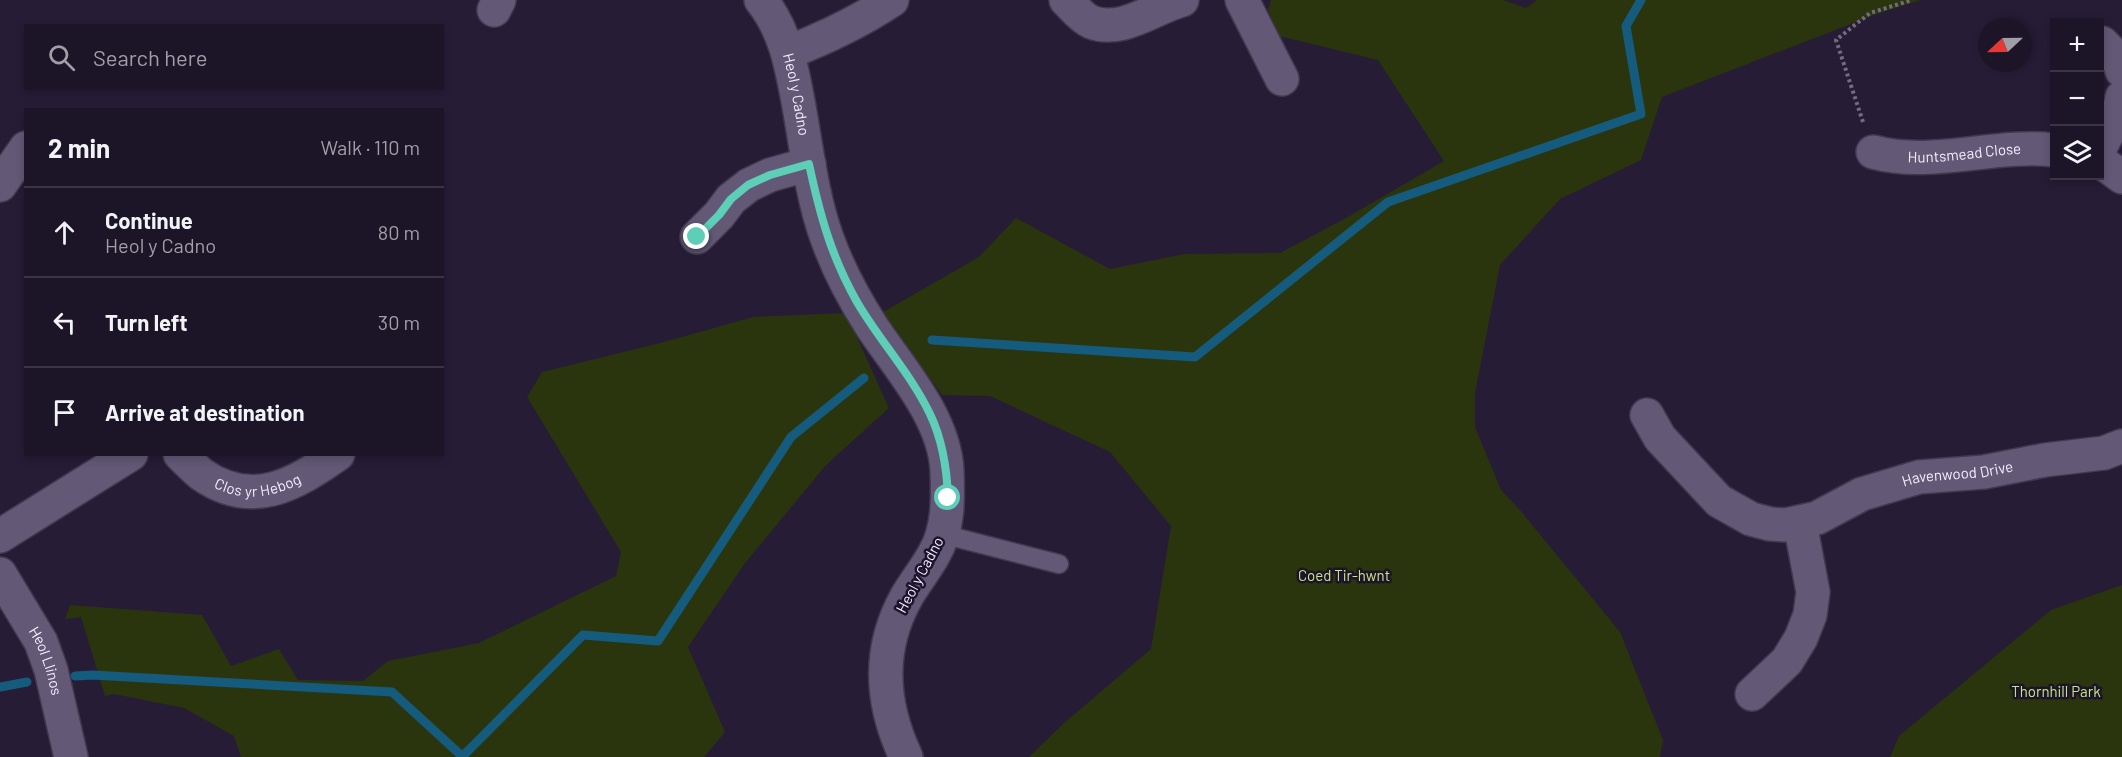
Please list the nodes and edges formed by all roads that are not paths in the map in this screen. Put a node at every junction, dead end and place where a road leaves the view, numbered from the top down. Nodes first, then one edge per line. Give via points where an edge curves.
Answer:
1 (761, 0) edge
2 (892, 0) edge
3 (1066, 0) edge
4 (1182, 0) edge
5 (1242, 0) edge
6 (2104, 45) edge
7 (789, 52) junction
8 (2122, 71) edge
9 (1282, 79) dead end
10 (2122, 97) edge
11 (2104, 140) edge
12 (2050, 150) edge
13 (24, 151) edge
14 (1873, 152) road end
15 (809, 164) junction
16 (2104, 164) edge
17 (2122, 177) edge
18 (0, 185) edge
19 (697, 237) dead end
20 (1647, 415) dead end
21 (2122, 446) edge
22 (128, 456) edge
23 (182, 456) edge
24 (335, 456) edge
25 (1800, 524) junction
26 (942, 534) junction
27 (0, 536) edge
28 (1059, 564) dead end
29 (0, 574) edge
30 (1752, 694) dead end
31 (70, 757) edge
32 (906, 757) edge

1 - 7 street, Heol y Cadno
2 - 7 street via 837,33
3 - 4 street via 1090,22 1107,25 1121,25
5 - 9 street
6 - 8 street via 2118,59
7 - 15 street, Heol y Cadno
10 - 11 street
12 - 14 street, Huntsmead Close via 1944,157 1891,157
13 - 18 street
15 - 19 street via 748,185
15 - 26 street, Heol y Cadno via 826,237 843,275 872,327 930,414 940,440 947,467
16 - 17 street
20 - 25 street, Havenwood Drive via 1660,438 1719,501 1770,524
21 - 25 street, Havenwood Drive via 2104,453 1892,483
22 - 27 street
23 - 24 street, Clos yr Hebog via 219,484 259,492 298,481
25 - 30 street via 1813,592 1810,615 1787,661
26 - 28 lane
26 - 32 street, Heol y Cadno via 936,552 906,597 888,652 887,704 894,733
29 - 31 street, Heol Llinos via 41,642

